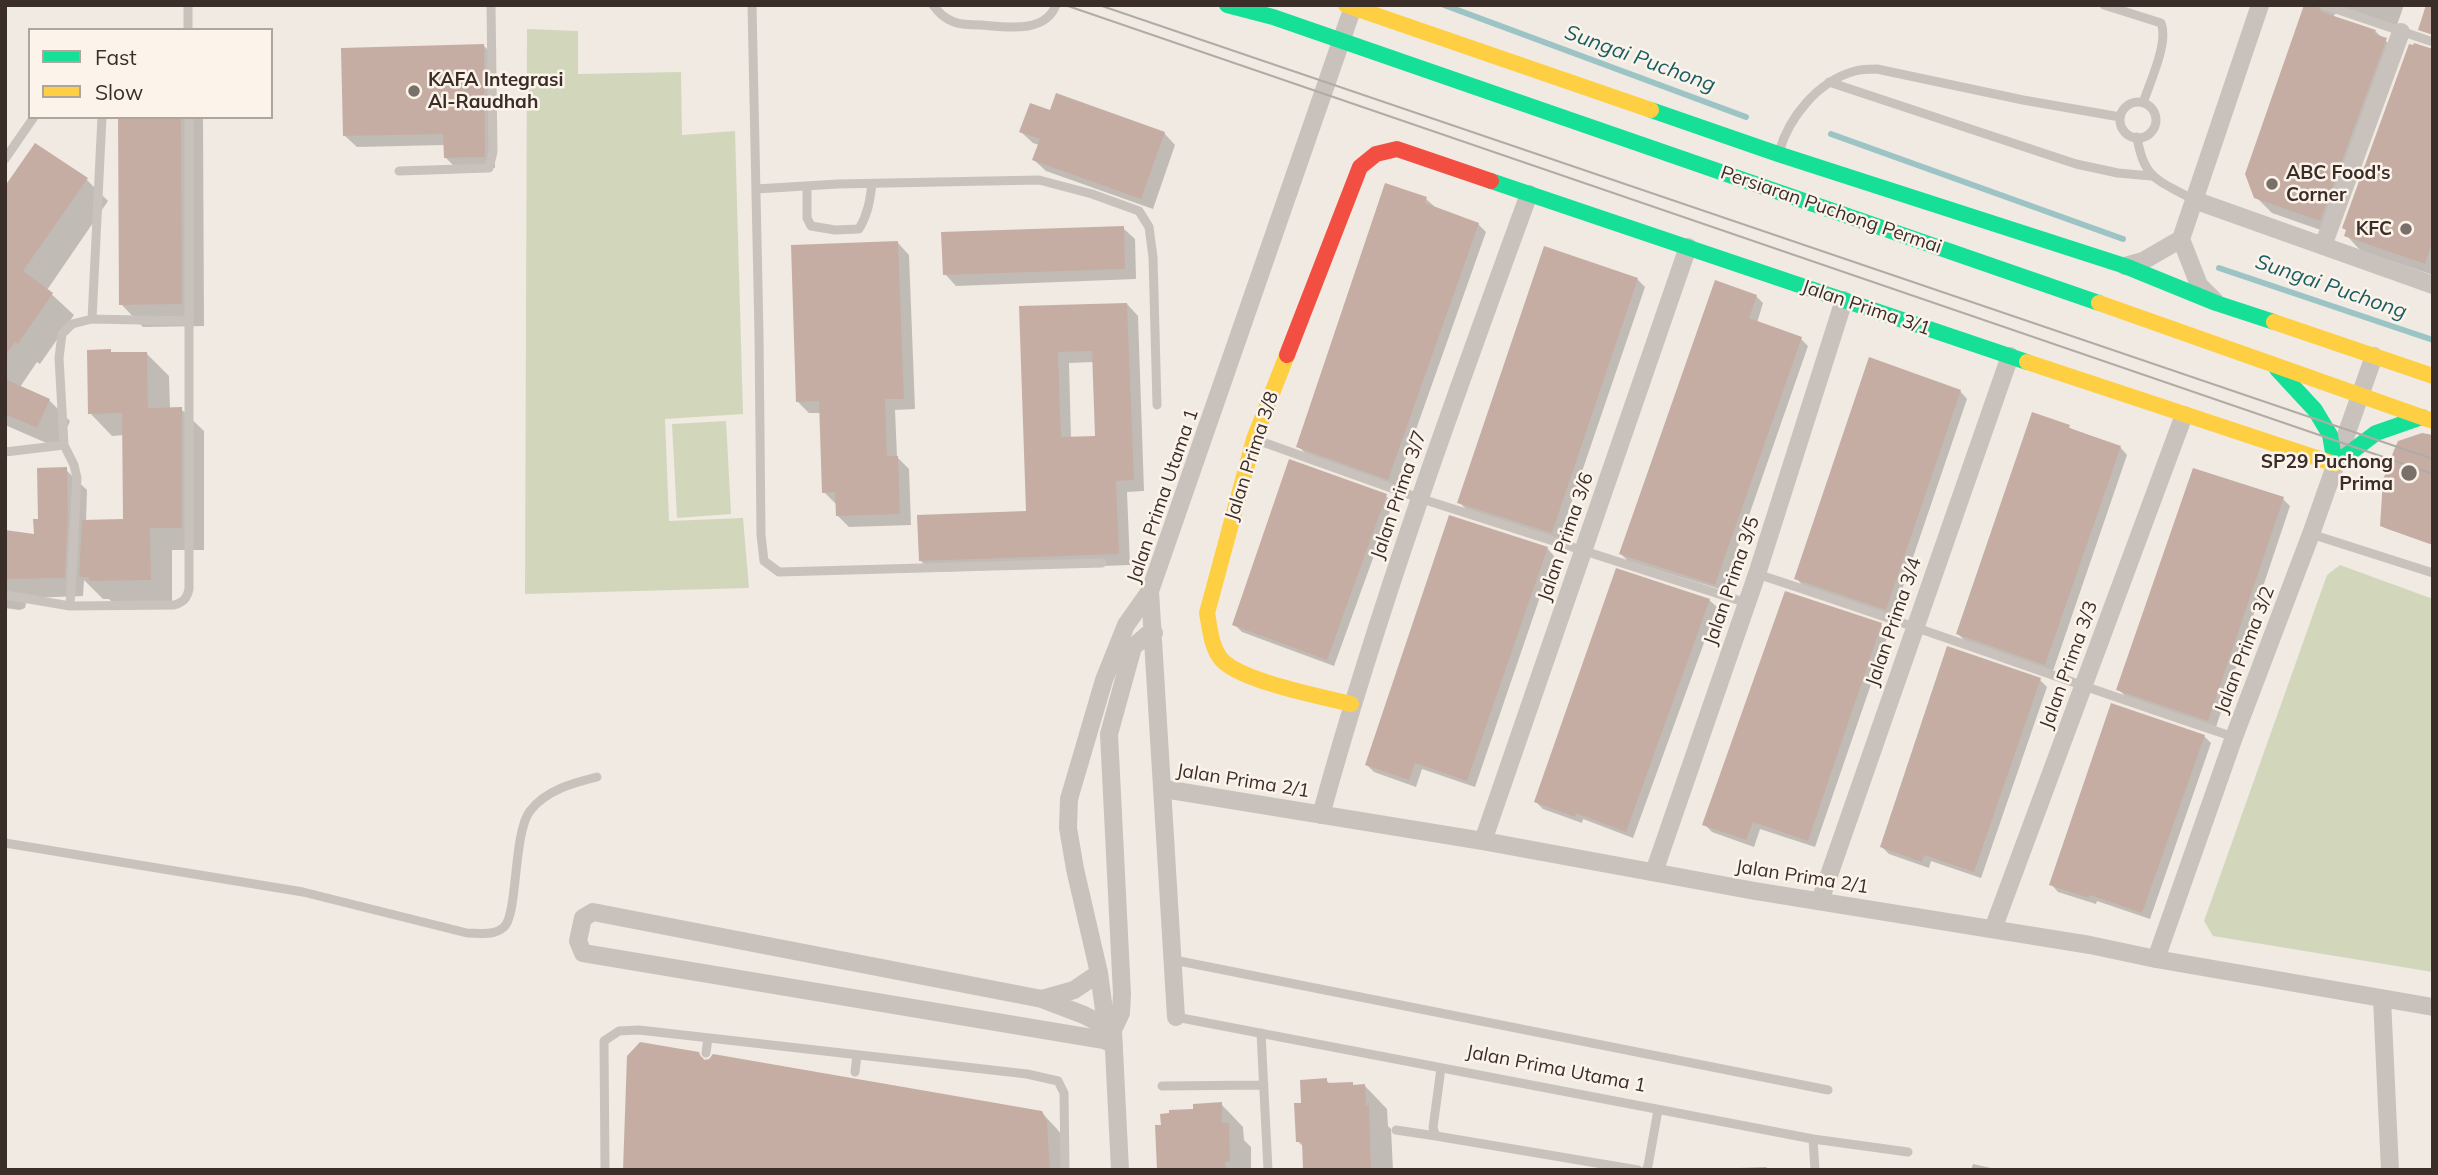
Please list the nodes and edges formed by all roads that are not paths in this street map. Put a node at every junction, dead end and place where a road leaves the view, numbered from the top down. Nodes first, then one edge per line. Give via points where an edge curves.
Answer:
1 (188, 5) edge
2 (491, 5) edge
3 (752, 5) edge
4 (933, 5) edge
5 (1056, 5) edge
6 (1227, 5) edge
7 (2104, 5) edge
8 (2260, 5) edge
9 (2325, 5) edge
10 (1350, 6) edge
11 (188, 28) edge
12 (2401, 32) junction
13 (1342, 42) junction
14 (2433, 42) edge
15 (1829, 82) junction
16 (2143, 103) junction
17 (2120, 117) junction
18 (33, 119) edge
19 (102, 119) edge
20 (188, 119) edge
21 (2137, 137) junction
22 (1397, 149) joint
23 (5, 159) edge
24 (1774, 171) junction
25 (398, 172) dead end
26 (2151, 176) junction
27 (872, 184) junction
28 (807, 186) junction
29 (756, 189) junction
30 (1529, 194) junction
31 (2194, 200) junction
32 (2181, 239) junction
33 (2323, 246) junction
34 (1688, 247) junction
35 (2125, 267) junction
36 (2433, 285) edge
37 (1844, 300) junction
38 (2217, 303) junction
39 (92, 319) junction
40 (189, 321) junction
41 (2010, 356) junction
42 (2374, 356) junction
43 (2274, 366) junction
44 (2433, 376) edge
45 (2360, 396) junction
46 (1157, 405) dead end
47 (2184, 415) junction
48 (2427, 419) edge
49 (1254, 439) junction
50 (64, 445) junction
51 (5, 452) edge
52 (2335, 464) junction
53 (1419, 498) junction
54 (2311, 534) junction
55 (1583, 552) junction
56 (1102, 563) dead end
57 (2433, 573) edge
58 (1757, 574) junction
59 (1150, 591) junction
60 (5, 596) edge
61 (1747, 603) junction
62 (71, 606) junction
63 (1915, 625) junction
64 (1154, 633) junction
65 (2083, 687) junction
66 (1352, 704) junction
67 (2234, 737) junction
68 (597, 777) dead end
69 (1164, 789) junction
70 (1321, 815) junction
71 (1483, 841) junction
72 (5, 843) edge
73 (1654, 872) junction
74 (1820, 901) junction
75 (1993, 929) junction
76 (2156, 959) junction
77 (1174, 960) junction
78 (1099, 973) junction
79 (1042, 999) junction
80 (2382, 999) junction
81 (2433, 1007) edge
82 (1176, 1017) joint
83 (1261, 1033) junction
84 (1114, 1037) junction
85 (708, 1038) junction
86 (706, 1053) dead end
87 (857, 1055) junction
88 (1441, 1068) junction
89 (855, 1072) dead end
90 (1264, 1085) junction
91 (1162, 1086) dead end
92 (1828, 1090) dead end
93 (1658, 1110) junction
94 (1396, 1130) dead end
95 (1436, 1136) junction
96 (1812, 1139) junction
97 (1908, 1152) dead end
98 (605, 1170) edge
99 (1065, 1170) edge
100 (1120, 1170) edge
101 (1268, 1170) edge
102 (1638, 1170) edge
103 (1646, 1170) edge
104 (1815, 1170) edge
105 (2390, 1170) edge

1 - 11 lane
2 - 25 lane via 493,152 489,168
3 - 29 lane
4 - 5 lane via 957,24 1020,28 1040,22
6 - 13 main road, Persiaran Puchong Permai
7 - 16 lane via 2161,23 2164,30
8 - 31 street
9 - 12 lane
10 - 13 street, Jalan Prima Utama 1
10 - 24 main road, Persiaran Puchong Permai
12 - 14 lane
12 - 33 street
13 - 24 main road, Persiaran Puchong Permai
13 - 59 street, Jalan Prima Utama 1
15 - 17 lane via 1856,71 1877,69
15 - 24 lane via 1794,119
15 - 26 lane via 2076,164
16 - 17 lane via 2126,106
16 - 21 lane via 2155,115 2154,126
17 - 21 lane via 2122,128
18 - 23 lane
19 - 39 lane
20 - 40 lane
21 - 26 lane via 2140,157
22 - 30 main road, Jalan Prima 3/1
22 - 49 main road, Jalan Prima 3/8 via 1376,154 1360,167
24 - 35 main road, Persiaran Puchong Permai
24 - 43 main road, Persiaran Puchong Permai
26 - 31 lane
27 - 28 lane
27 - 28 lane via 859,229 835,230 811,226
27 - 46 lane via 1039,180 1139,211 1149,227 1153,257
28 - 29 lane
29 - 56 lane via 764,561 779,572
30 - 34 main road, Jalan Prima 3/1
30 - 53 street, Jalan Prima 3/7
31 - 32 street
31 - 33 street
32 - 35 street
32 - 38 street via 2199,285
33 - 36 street
34 - 37 main road, Jalan Prima 3/1
34 - 55 street, Jalan Prima 3/6
35 - 38 main road, Persiaran Puchong Permai
37 - 41 main road, Jalan Prima 3/1
37 - 58 street, Jalan Prima 3/5
38 - 42 main road, Persiaran Puchong Permai
39 - 40 lane
39 - 50 lane via 72,324 62,334
40 - 62 lane via 187,597 174,605
41 - 47 main road, Jalan Prima 3/1
41 - 63 street, Jalan Prima 3/4
42 - 44 main road, Persiaran Puchong Permai
42 - 45 street, Jalan Prima 3/2
43 - 45 main road, Persiaran Puchong Permai
43 - 52 main road via 2315,410 2330,435
45 - 48 main road, Persiaran Puchong Permai
45 - 52 street, Jalan Prima 3/2
47 - 52 main road, Jalan Prima 3/1
47 - 65 street, Jalan Prima 3/3
48 - 52 main road via 2375,433
49 - 53 lane
49 - 66 main road, Jalan Prima 3/8 via 1207,613 1213,642 1223,662 1261,680
50 - 51 lane
50 - 62 lane via 77,478
52 - 54 street, Jalan Prima 3/2
53 - 55 lane
53 - 66 street, Jalan Prima 3/7
54 - 57 lane
54 - 67 street, Jalan Prima 3/2
55 - 61 lane
55 - 71 street, Jalan Prima 3/6
58 - 61 street, Jalan Prima 3/5
58 - 63 lane
59 - 64 street, Jalan Prima Utama 1
59 - 78 street via 1126,625 1104,680 1069,799 1075,869
60 - 62 lane
61 - 73 street, Jalan Prima 3/5
63 - 65 lane
63 - 74 street, Jalan Prima 3/4
64 - 69 street, Jalan Prima Utama 1
64 - 84 street via 1133,647 1109,734 1122,994
65 - 67 lane
65 - 75 street, Jalan Prima 3/3
66 - 70 street, Jalan Prima 3/7
67 - 76 street, Jalan Prima 3/2
68 - 72 lane via 543,798 528,813 516,861 510,919 490,934 467,933 303,892
69 - 70 street, Jalan Prima 2/1
69 - 77 street, Jalan Prima Utama 1
70 - 71 street, Jalan Prima 2/1
71 - 73 street, Jalan Prima 2/1
73 - 74 street, Jalan Prima 2/1
74 - 75 street, Jalan Prima 2/1
75 - 76 street, Jalan Prima 2/1
76 - 80 street, Jalan Prima 2/1
77 - 82 street, Jalan Prima Utama 1
77 - 92 lane
78 - 79 street via 1074,990
78 - 84 street via 1104,1010
79 - 84 street via 1084,1015
79 - 84 street via 593,912 583,918 579,941 583,953 1104,1040
80 - 81 street, Jalan Prima 2/1
80 - 105 street
82 - 83 lane, Jalan Prima Utama 1
83 - 88 lane, Jalan Prima Utama 1
83 - 90 lane
84 - 100 street
85 - 86 lane
85 - 87 lane
85 - 98 lane via 639,1030 619,1031 604,1041
87 - 89 lane
87 - 99 lane via 1058,1081 1064,1093
88 - 93 lane, Jalan Prima Utama 1
88 - 95 lane via 1433,1128
90 - 91 lane
90 - 101 lane
93 - 96 lane, Jalan Prima Utama 1
93 - 103 lane
94 - 95 lane
95 - 102 lane
96 - 97 lane, Jalan Prima Utama 1
96 - 104 lane

